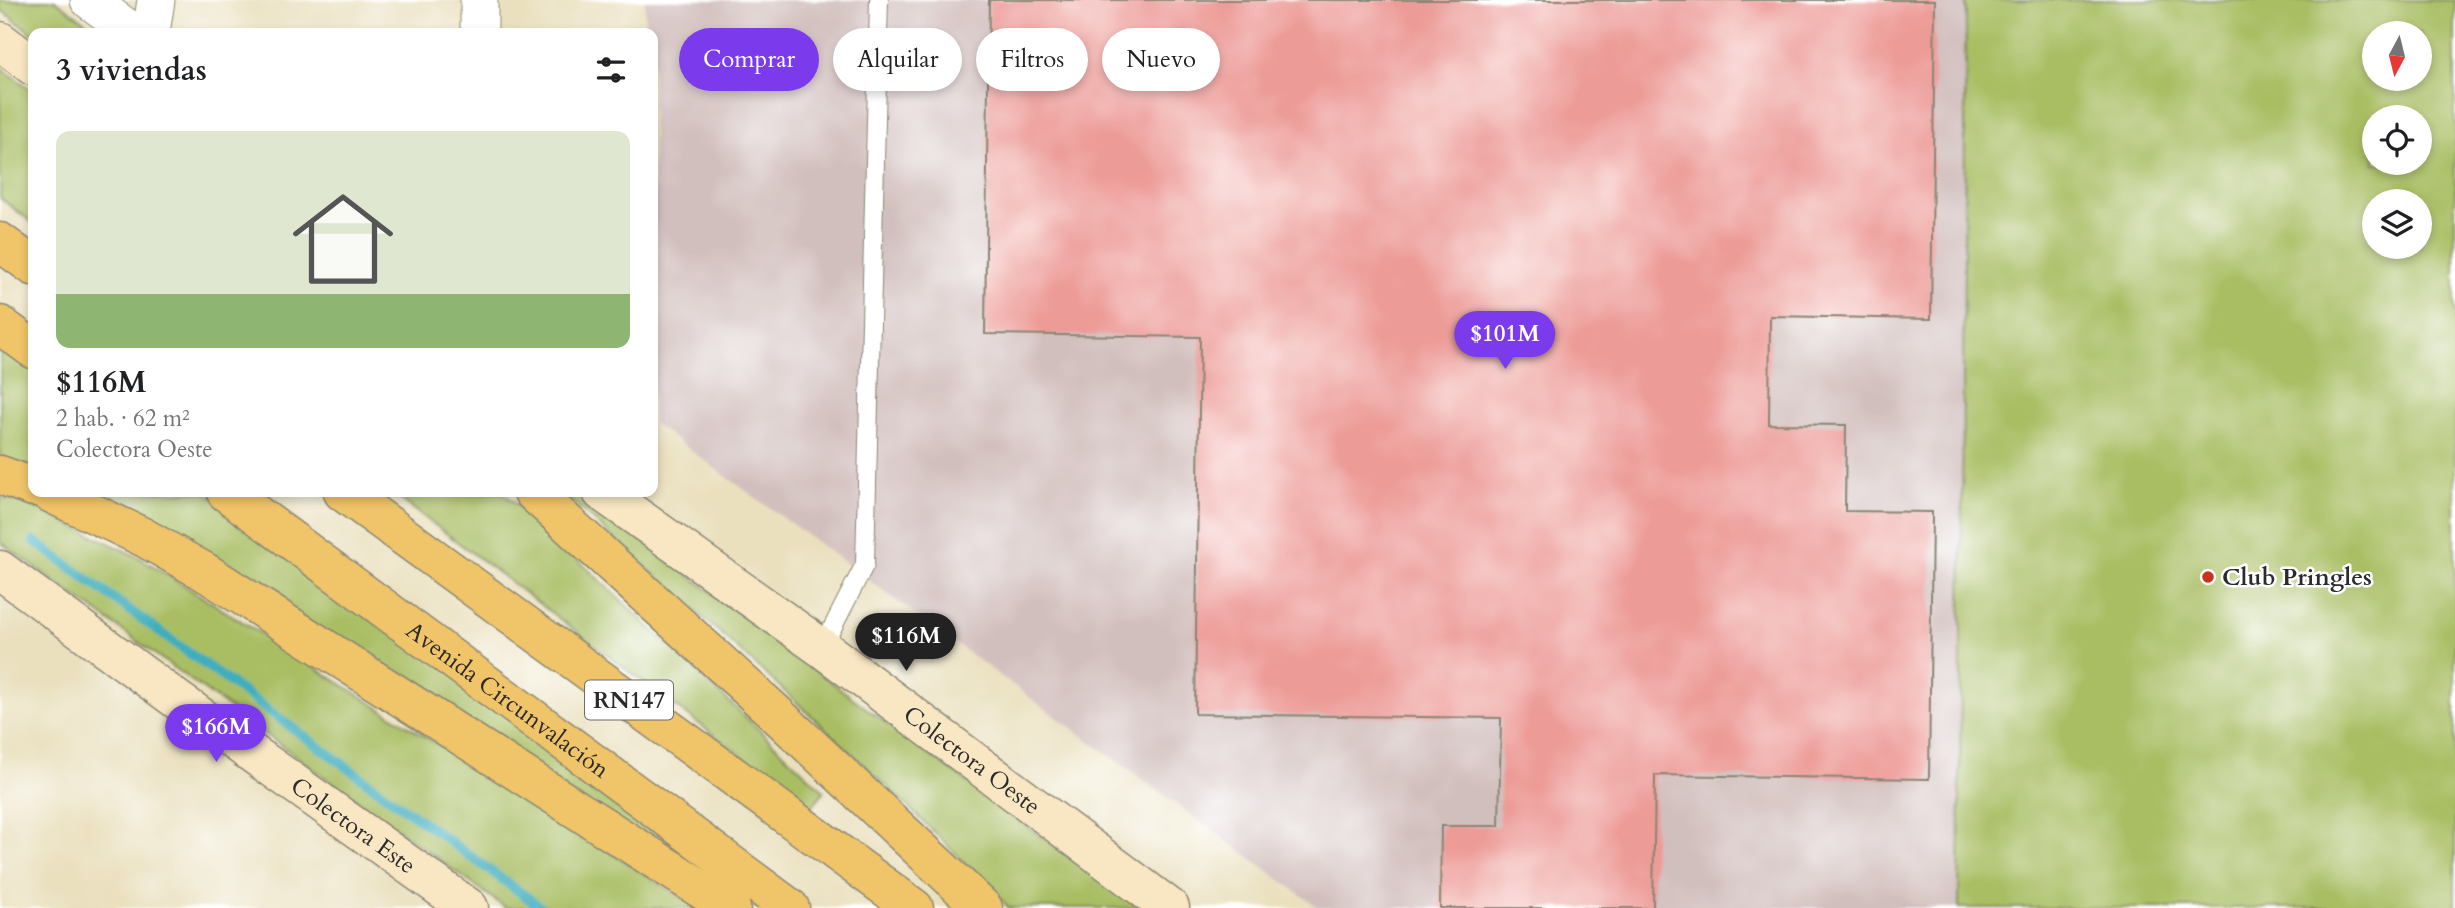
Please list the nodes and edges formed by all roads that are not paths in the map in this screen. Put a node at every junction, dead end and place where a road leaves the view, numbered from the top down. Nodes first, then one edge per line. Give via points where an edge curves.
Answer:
1 (89, 0) edge
2 (156, 0) edge
3 (479, 0) edge
4 (879, 0) edge
5 (127, 28) edge
6 (152, 28) edge
7 (479, 28) edge
8 (0, 41) edge
9 (28, 62) edge
10 (0, 242) edge
11 (28, 262) edge
12 (0, 324) edge
13 (28, 345) edge
14 (0, 475) edge
15 (28, 485) edge
16 (59, 497) edge
17 (233, 497) edge
18 (350, 497) edge
19 (538, 497) edge
20 (628, 503) edge
21 (0, 570) edge
22 (822, 648) junction
23 (469, 908) edge
24 (731, 908) edge
25 (790, 908) edge
26 (914, 908) edge
27 (983, 908) edge
28 (1170, 908) edge

1 - 5 street
2 - 6 street
3 - 7 street
4 - 22 lane via 865,564
8 - 9 street
10 - 11 highway
12 - 13 highway
14 - 15 highway
16 - 24 highway via 205,572
17 - 25 highway, Avenida Circunvalación / RN147
18 - 26 highway, RN147
19 - 27 highway
20 - 22 street, Colectora Oeste
21 - 23 street, Colectora Este
22 - 28 street, Colectora Oeste

